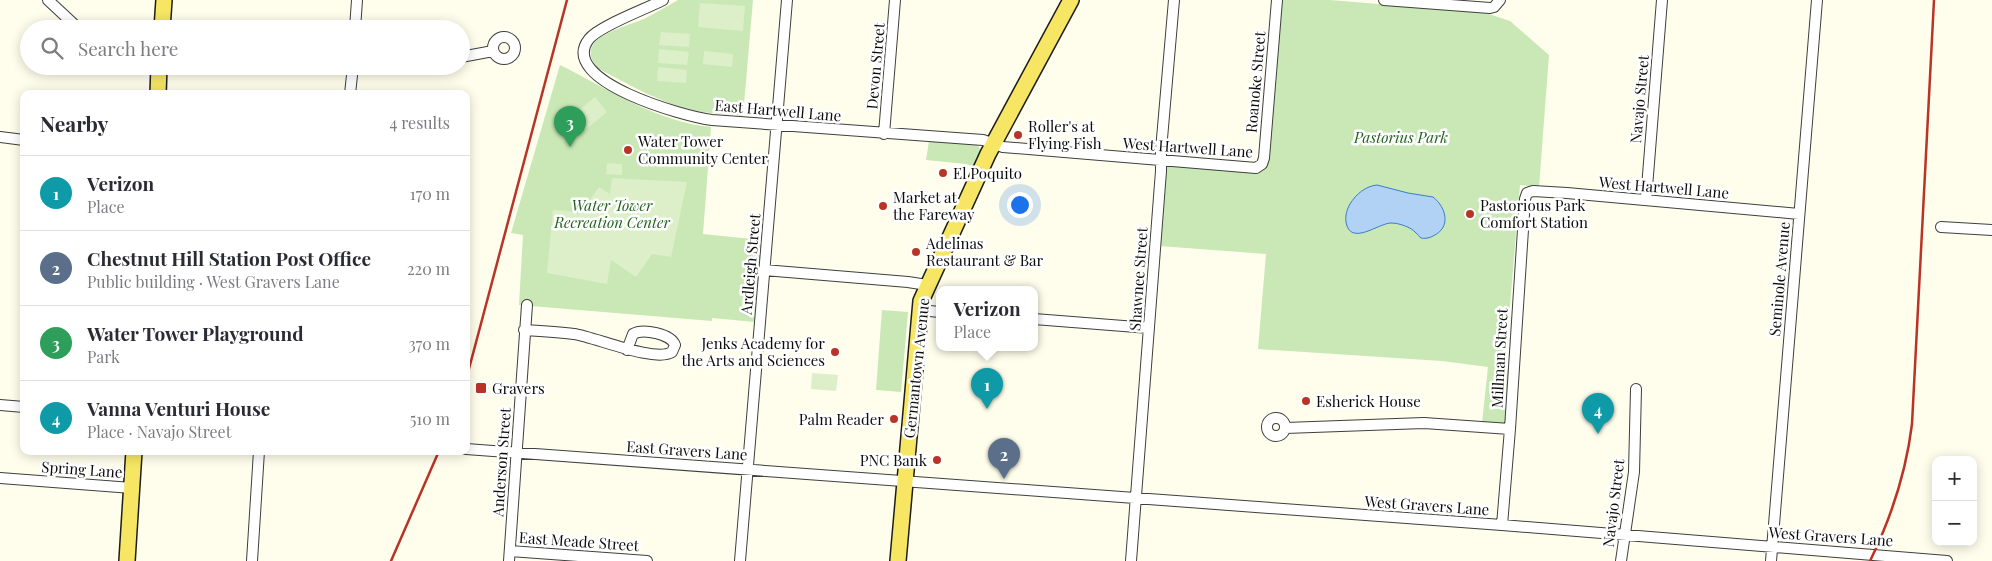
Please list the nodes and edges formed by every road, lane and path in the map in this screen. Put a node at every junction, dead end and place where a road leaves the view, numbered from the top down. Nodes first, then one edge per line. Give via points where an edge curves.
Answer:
1 (48, 0) edge
2 (164, 0) edge
3 (357, 0) edge
4 (663, 0) edge
5 (787, 0) edge
6 (895, 0) edge
7 (1071, 0) edge
8 (1174, 0) edge
9 (1277, 0) edge
10 (1384, 0) edge
11 (1662, 0) edge
12 (1816, 0) edge
13 (1428, 2) edge
14 (1497, 4) edge
15 (69, 20) edge
16 (163, 20) edge
17 (356, 20) edge
18 (493, 51) dead end
19 (470, 55) edge
20 (159, 75) edge
21 (352, 75) edge
22 (158, 90) edge
23 (350, 90) edge
24 (776, 125) junction
25 (884, 134) junction
26 (0, 138) edge
27 (20, 140) edge
28 (993, 144) junction
29 (1161, 161) junction
30 (1261, 166) joint
31 (1527, 193) joint
32 (1646, 200) junction
33 (1799, 214) junction
34 (1941, 227) dead end
35 (1992, 230) edge
36 (764, 270) junction
37 (927, 285) junction
38 (527, 305) dead end
39 (920, 310) junction
40 (936, 312) edge
41 (1038, 319) edge
42 (1149, 328) junction
43 (524, 330) junction
44 (627, 350) dead end
45 (1636, 388) dead end
46 (0, 405) edge
47 (20, 407) edge
48 (1285, 428) dead end
49 (1510, 429) junction
50 (470, 449) edge
51 (516, 453) junction
52 (134, 455) edge
53 (259, 455) edge
54 (748, 470) junction
55 (0, 478) edge
56 (905, 482) junction
57 (132, 488) junction
58 (1136, 498) junction
59 (1502, 525) junction
60 (1624, 535) junction
61 (1772, 546) junction
62 (509, 556) edge
63 (127, 561) edge
64 (252, 561) edge
65 (647, 561) edge
66 (740, 561) edge
67 (898, 561) edge
68 (1131, 561) edge
69 (1621, 561) edge
70 (1771, 561) edge
71 (1947, 561) edge

1 - 15 street
2 - 16 main road
3 - 17 street
4 - 24 street, East Hartwell Lane via 596,32 584,51 586,63 598,76 660,107 696,118
5 - 24 street, Ardleigh Street
6 - 25 street, Devon Street
7 - 28 main road, Germantown Avenue
8 - 29 street, Shawnee Street
9 - 30 street, Roanoke Street
10 - 13 street
11 - 32 street, Navajo Street
12 - 33 street, Seminole Avenue
13 - 14 street via 1484,8
18 - 19 street
20 - 22 main road
21 - 23 street
24 - 25 street, East Hartwell Lane
24 - 36 street, Ardleigh Street
25 - 28 street, East Hartwell Lane via 983,140
26 - 27 street
28 - 29 street, West Hartwell Lane
28 - 37 main road, Germantown Avenue
29 - 30 street, West Hartwell Lane
29 - 42 street, Shawnee Street
31 - 32 street, West Hartwell Lane via 1559,192
31 - 49 street, Millman Street
32 - 33 street, West Hartwell Lane
33 - 61 street, Seminole Avenue
34 - 35 street
36 - 37 street
36 - 54 street, Ardleigh Street
37 - 39 main road, Germantown Avenue
38 - 43 street, Anderson Street
39 - 40 street
39 - 56 main road, Germantown Avenue
41 - 42 street
42 - 58 street, Shawnee Street
43 - 44 street via 574,334
43 - 51 street, Anderson Street
45 - 60 street, Navajo Street via 1634,472
46 - 47 street
48 - 49 street via 1424,423
49 - 59 street, Millman Street
50 - 51 street, East Gravers Lane
51 - 54 street, East Gravers Lane
51 - 62 street, Anderson Street
52 - 57 main road
53 - 64 street
54 - 56 street, East Gravers Lane
54 - 66 street, Ardleigh Street
55 - 57 street, Spring Lane
56 - 58 street, West Gravers Lane
56 - 67 main road, Germantown Avenue
57 - 63 main road
58 - 59 street, West Gravers Lane
58 - 68 street, Shawnee Street
59 - 60 street, West Gravers Lane
60 - 61 street, West Gravers Lane
60 - 69 street, Navajo Street
61 - 70 street, Seminole Avenue
61 - 71 street, West Gravers Lane
62 - 65 street, East Meade Street

